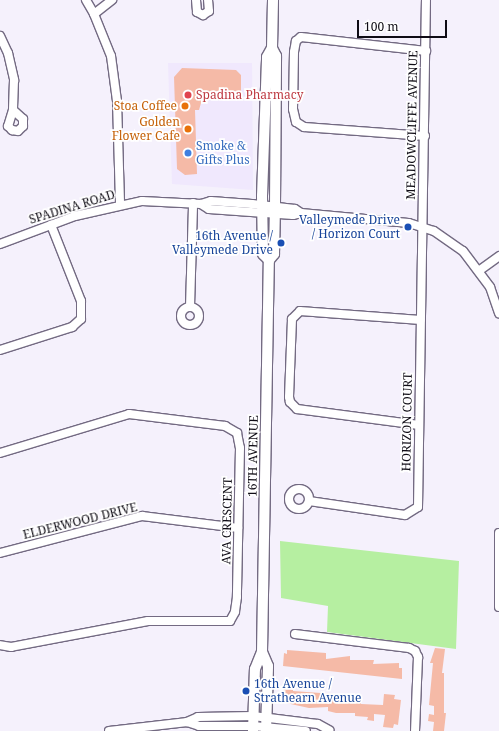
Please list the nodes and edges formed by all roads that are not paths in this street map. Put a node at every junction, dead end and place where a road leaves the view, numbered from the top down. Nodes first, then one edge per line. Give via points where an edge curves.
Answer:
1 (86, 0) edge
2 (112, 0) edge
3 (196, 0) edge
4 (208, 0) edge
5 (273, 0) edge
6 (426, 0) edge
7 (94, 14) junction
8 (0, 36) edge
9 (272, 48) junction
10 (426, 50) junction
11 (13, 110) dead end
12 (425, 136) junction
13 (120, 204) junction
14 (197, 204) junction
15 (262, 209) junction
16 (275, 210) junction
17 (51, 225) junction
18 (422, 226) junction
19 (0, 244) edge
20 (499, 256) edge
21 (269, 260) junction
22 (480, 270) junction
23 (190, 307) dead end
24 (499, 313) edge
25 (421, 320) junction
26 (0, 350) edge
27 (419, 425) junction
28 (0, 453) edge
29 (309, 501) dead end
30 (238, 528) junction
31 (499, 533) edge
32 (0, 553) edge
33 (499, 607) edge
34 (295, 634) dead end
35 (0, 645) edge
36 (262, 652) junction
37 (253, 724) edge
38 (266, 725) edge
39 (109, 731) edge
40 (306, 731) edge
41 (329, 731) edge
42 (415, 731) edge

1 - 7 street
2 - 7 street
3 - 4 street via 197,12 203,15 209,10
5 - 9 main road, 16TH AVENUE
6 - 10 street, MEADOWCLIFFE AVENUE
7 - 13 street via 111,56 114,77
8 - 11 street via 12,66
9 - 15 main road, 16TH AVENUE via 267,57
9 - 16 main road, 16TH AVENUE via 276,56
10 - 12 street, MEADOWCLIFFE AVENUE
10 - 12 street via 301,37 296,41 294,52 293,109 296,122 304,127
12 - 18 street, MEADOWCLIFFE AVENUE
13 - 14 street, SPADINA ROAD via 142,201
13 - 17 street, SPADINA ROAD
14 - 15 street, SPADINA ROAD via 211,201
14 - 23 street
15 - 16 street, SPADINA ROAD
15 - 21 main road, 16TH AVENUE via 263,254
16 - 18 street, SPADINA ROAD via 295,209 301,213
16 - 21 main road, 16TH AVENUE via 274,254
17 - 19 street, SPADINA ROAD
17 - 26 street via 81,301 81,319 72,327
18 - 22 street via 464,251
18 - 25 street, HORIZON COURT
20 - 22 street
21 - 36 main road, 16TH AVENUE
22 - 24 street via 490,287
25 - 27 street, HORIZON COURT
25 - 27 street via 300,311 292,320 289,397 297,409
27 - 29 street, HORIZON COURT via 418,507 411,514
28 - 30 street, AVA CRESCENT via 129,414 233,428 240,439
30 - 32 street, ELDERWOOD DRIVE via 142,516
30 - 35 street, AVA CRESCENT via 238,597 230,621 148,622 11,647
31 - 33 street
34 - 42 street via 412,649 418,657
36 - 37 main road, 16TH AVENUE via 254,669
36 - 38 main road, 16TH AVENUE via 268,666
37 - 38 street
37 - 39 street via 198,717 187,722
38 - 40 street
38 - 41 street via 318,724

